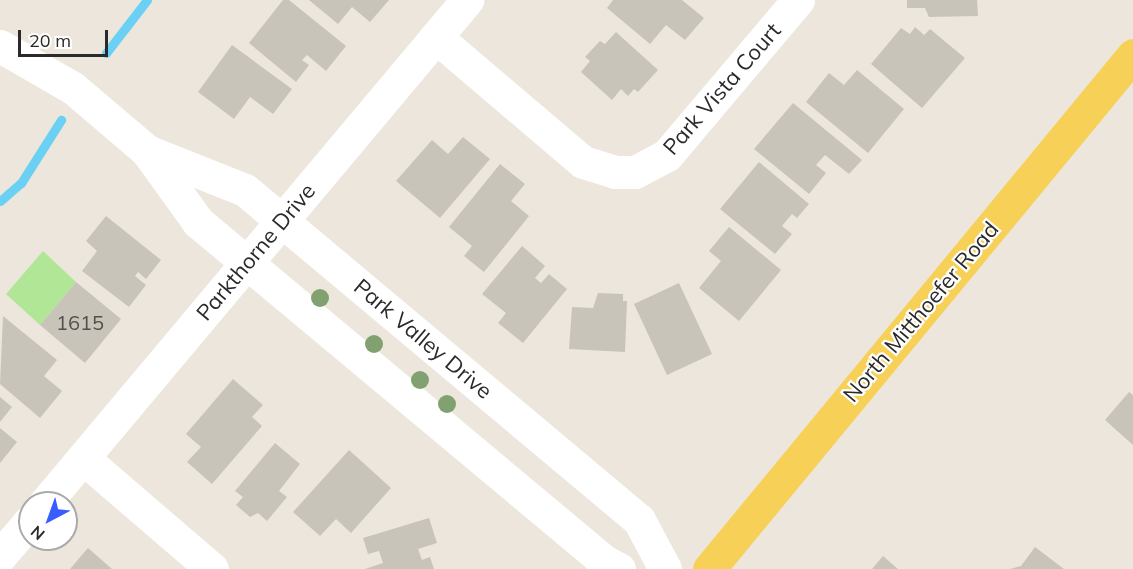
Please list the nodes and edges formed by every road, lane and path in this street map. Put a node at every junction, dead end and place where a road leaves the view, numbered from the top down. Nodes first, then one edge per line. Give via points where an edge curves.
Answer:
1 (467, 0) edge
2 (798, 0) edge
3 (436, 37) junction
4 (0, 46) edge
5 (1133, 55) edge
6 (147, 151) junction
7 (282, 220) junction
8 (247, 263) junction
9 (83, 458) junction
10 (55, 491) edge
11 (18, 534) edge
12 (0, 556) edge
13 (212, 569) edge
14 (620, 569) edge
15 (665, 569) edge
16 (709, 569) edge

1 - 3 street, Parkthorne Drive
2 - 3 street, Park Vista Court via 667,155 635,172 615,172 584,162
3 - 7 street, Parkthorne Drive
4 - 6 street, Park Valley Drive via 73,88
5 - 16 main road, North Mitthoefer Road
6 - 7 street, Park Valley Drive via 245,190
6 - 8 street, Park Valley Drive via 198,222
7 - 8 street, Parkthorne Drive
7 - 15 street, Park Valley Drive via 639,520
8 - 9 street, Parkthorne Drive
8 - 14 street, Park Valley Drive via 604,561
9 - 10 street, Parkthorne Drive
9 - 13 street
11 - 12 street

